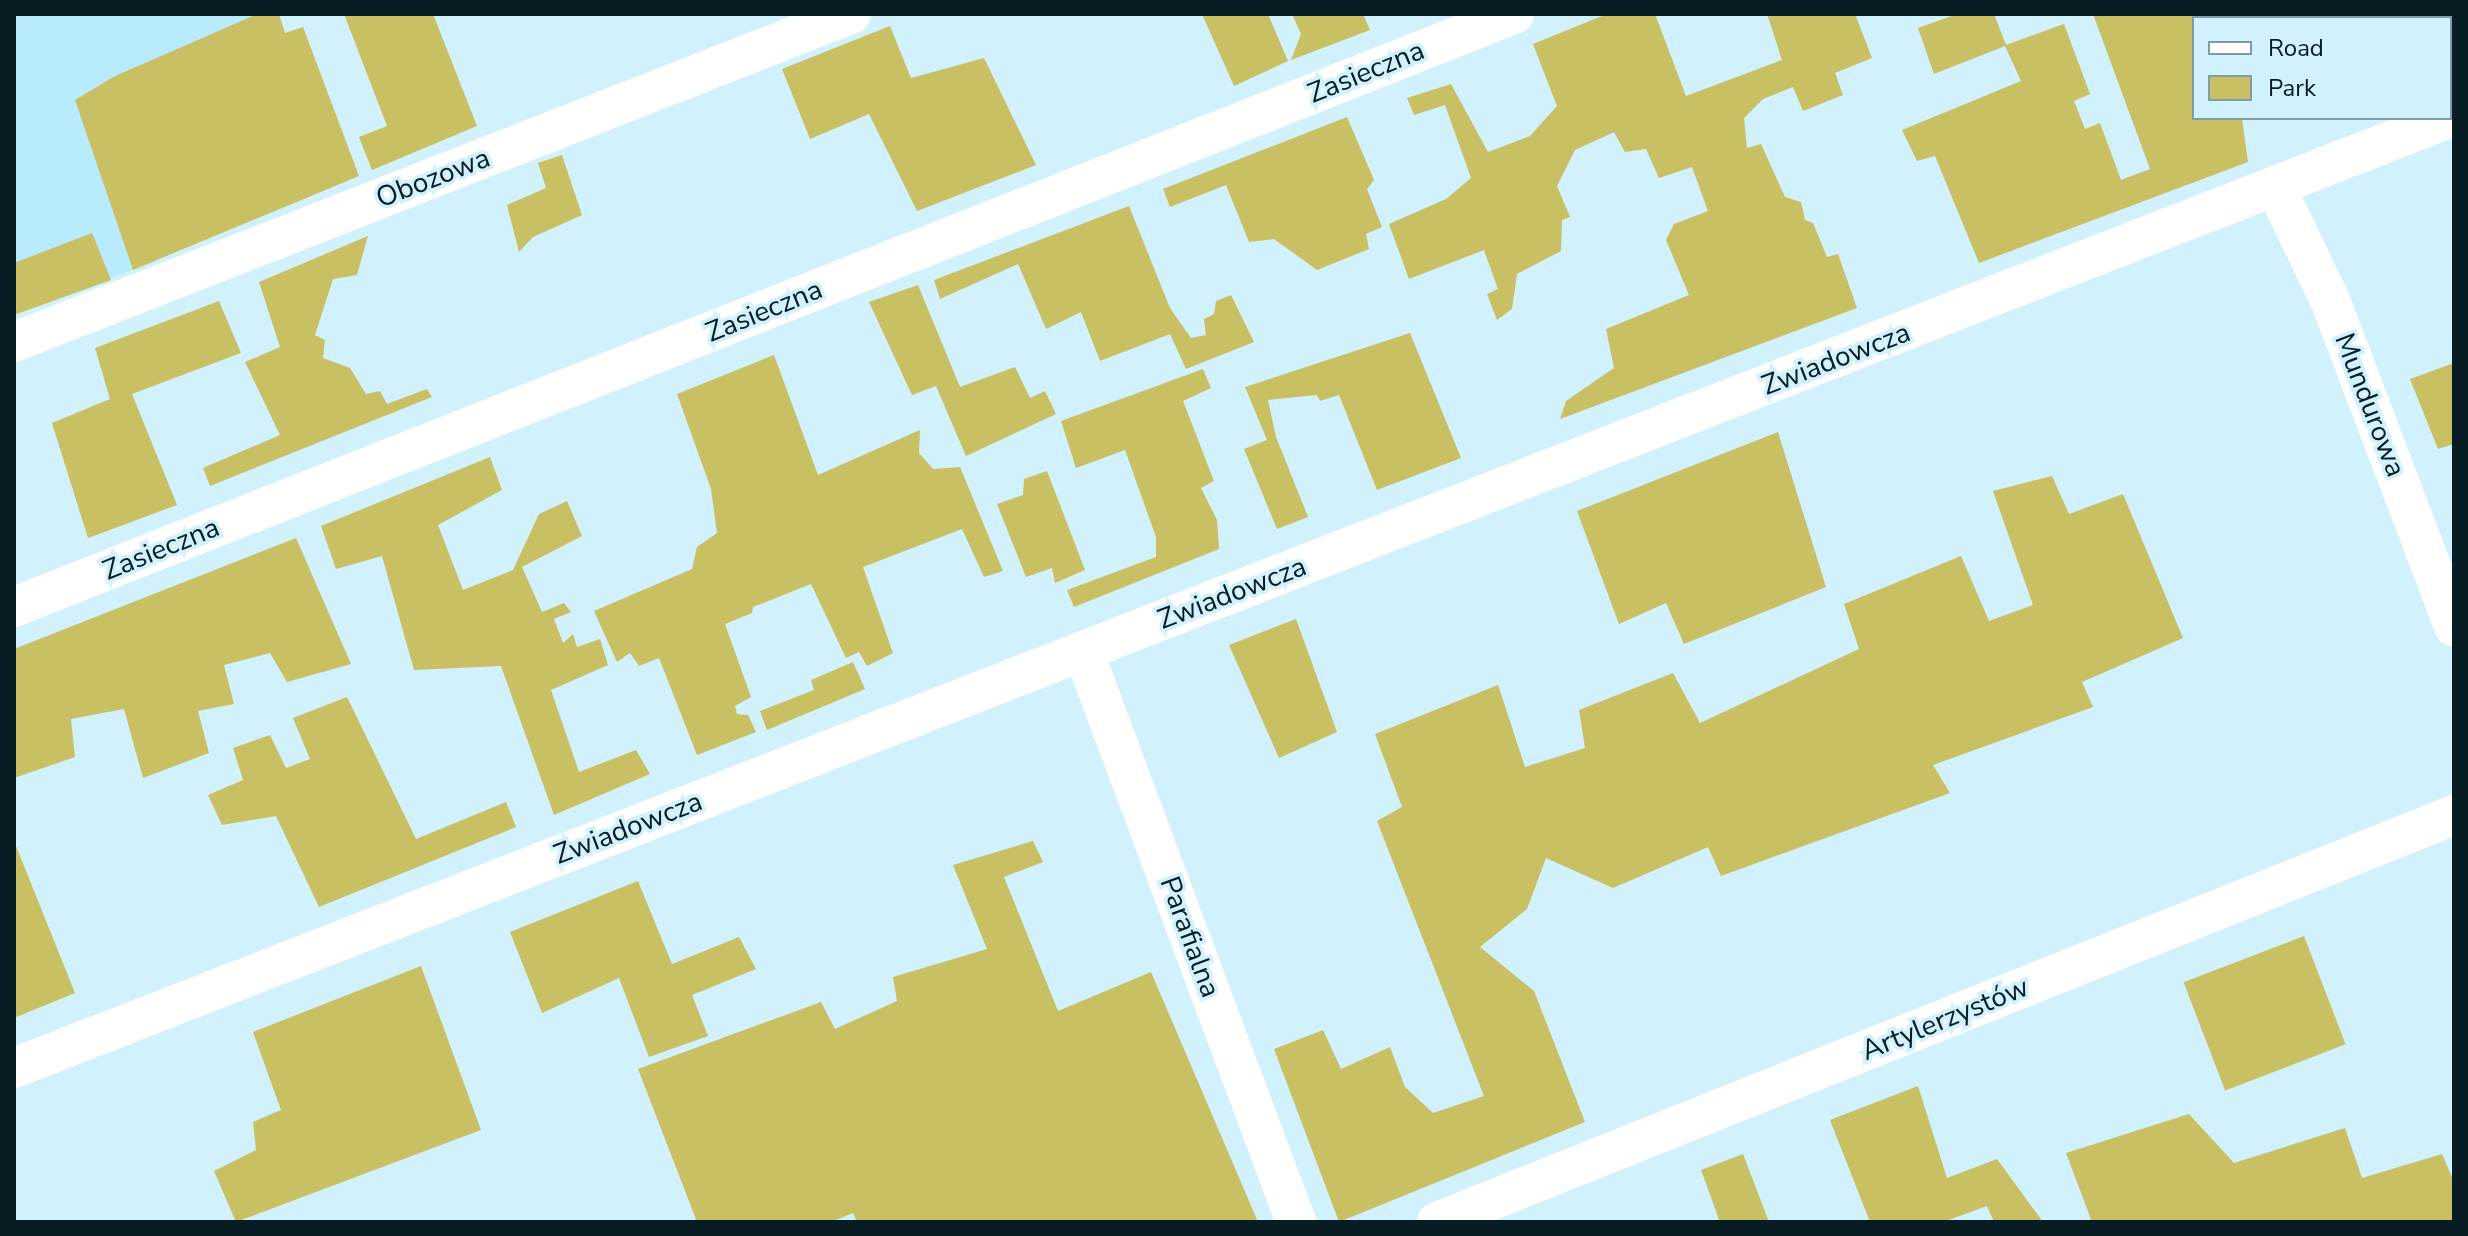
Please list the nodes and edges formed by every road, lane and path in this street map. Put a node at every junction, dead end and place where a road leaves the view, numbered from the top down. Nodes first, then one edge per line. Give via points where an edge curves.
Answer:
1 (851, 14) edge
2 (1514, 14) edge
3 (2444, 120) edge
4 (2276, 188) junction
5 (14, 342) edge
6 (14, 607) edge
7 (2454, 626) edge
8 (1083, 651) junction
9 (2454, 815) edge
10 (14, 1068) edge
11 (1296, 1222) edge
12 (1437, 1222) edge

1 - 5 street, Obozowa
2 - 6 street, Zasieczna
3 - 4 street, Zwiadowcza
4 - 7 street, Mundurowa via 2330,300
4 - 8 street, Zwiadowcza
8 - 10 street, Zwiadowcza
8 - 11 street, Parafialna
9 - 12 street, Artylerzystów

